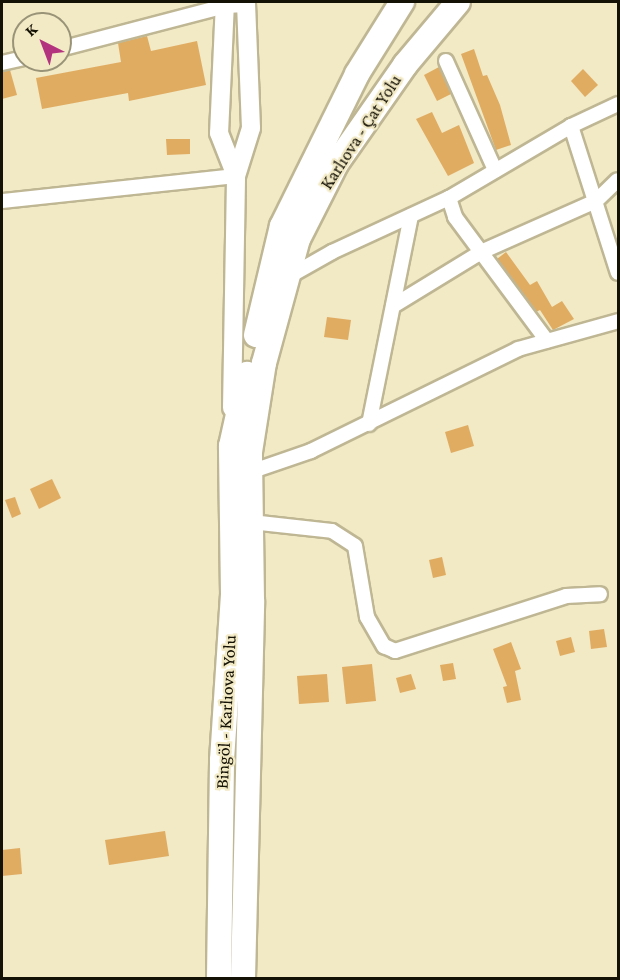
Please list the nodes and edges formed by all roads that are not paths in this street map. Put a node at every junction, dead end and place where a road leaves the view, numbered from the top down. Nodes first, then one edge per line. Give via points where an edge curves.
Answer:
1 (402, 2) edge
2 (458, 2) edge
3 (246, 3) edge
4 (225, 4) edge
5 (72, 46) edge
6 (446, 61) dead end
7 (618, 104) edge
8 (571, 126) junction
9 (495, 170) junction
10 (236, 176) junction
11 (618, 180) edge
12 (449, 198) junction
13 (2, 201) edge
14 (596, 201) junction
15 (411, 216) junction
16 (481, 252) junction
17 (618, 273) edge
18 (288, 278) junction
19 (393, 306) junction
20 (618, 321) edge
21 (547, 341) junction
22 (369, 424) junction
23 (244, 457) junction
24 (251, 522) junction
25 (600, 594) dead end
26 (219, 978) edge
27 (243, 978) edge

1 - 23 highway, Karlıova - Çat Yolu via 357,74 282,226
2 - 18 highway, Karlıova - Çat Yolu via 405,65 336,164 298,239
3 - 4 street
3 - 10 street via 251,128
4 - 5 street
4 - 10 street via 219,133
6 - 9 street
7 - 8 street
8 - 9 street
8 - 14 street
9 - 12 street
10 - 13 street
10 - 23 street
11 - 14 street
12 - 15 street
12 - 16 street via 455,217
14 - 16 street
14 - 17 street
15 - 18 street via 332,252
15 - 19 street
16 - 19 street
16 - 21 street
18 - 23 highway, Karlıova - Çat Yolu via 264,363
19 - 22 street
20 - 21 street
21 - 22 street via 518,349
22 - 23 street via 311,451
23 - 24 highway, Bingöl - Karlıova Yolu
23 - 26 highway, Bingöl - Karlıova Yolu via 222,760
24 - 25 street via 332,531 355,546 367,617 384,646 395,651 566,596
24 - 27 highway, Bingöl - Karlıova Yolu

